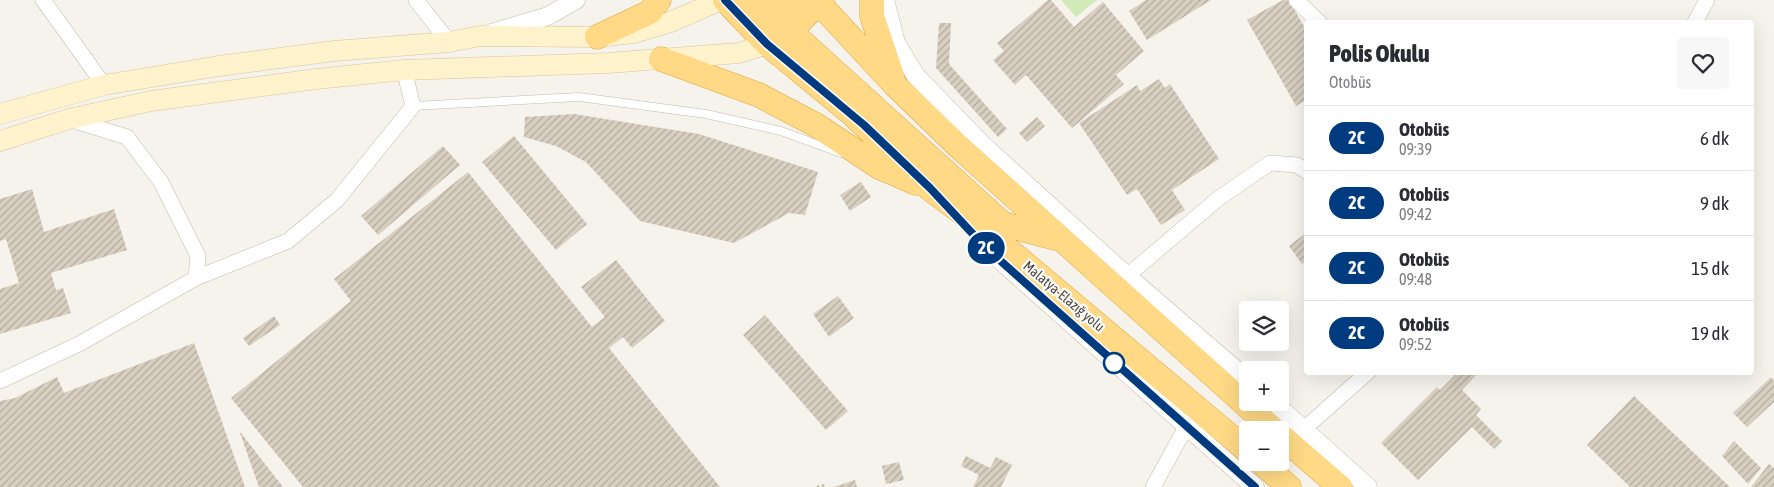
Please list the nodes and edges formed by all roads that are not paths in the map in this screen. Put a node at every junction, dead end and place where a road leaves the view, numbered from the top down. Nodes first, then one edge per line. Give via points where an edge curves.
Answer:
1 (43, 0) edge
2 (416, 0) edge
3 (576, 0) edge
4 (659, 0) edge
5 (721, 0) edge
6 (726, 0) edge
7 (766, 0) edge
8 (872, 0) edge
9 (885, 0) edge
10 (1296, 0) edge
11 (1707, 0) edge
12 (819, 1) edge
13 (1317, 20) edge
14 (1696, 20) edge
15 (480, 36) junction
16 (597, 37) junction
17 (795, 37) junction
18 (449, 42) junction
19 (767, 44) junction
20 (660, 59) junction
21 (785, 59) junction
22 (404, 70) junction
23 (104, 85) junction
24 (895, 85) junction
25 (413, 106) junction
26 (0, 114) edge
27 (69, 119) junction
28 (0, 141) edge
29 (879, 167) junction
30 (1304, 170) edge
31 (930, 188) junction
32 (1060, 239) junction
33 (985, 247) joint
34 (1127, 276) junction
35 (196, 278) junction
36 (1365, 375) edge
37 (0, 381) edge
38 (1238, 385) edge
39 (1284, 411) edge
40 (1267, 421) edge
41 (1269, 421) edge
42 (1186, 427) junction
43 (1304, 429) junction
44 (1289, 440) edge
45 (1289, 441) edge
46 (1239, 443) edge
47 (1270, 471) edge
48 (1153, 487) edge
49 (1255, 487) edge
50 (1289, 487) edge
51 (1340, 487) edge
52 (1350, 487) edge
53 (1368, 487) edge

1 - 23 street
2 - 18 street
3 - 15 street via 548,16
4 - 16 highway via 650,12
5 - 16 main road via 668,23 634,33
6 - 17 highway via 756,10
6 - 19 highway, Malatya-Elazığ yolu
7 - 12 highway via 788,6
8 - 24 highway via 872,16
9 - 34 street via 896,43 916,76 984,146
10 - 13 street
11 - 14 street
12 - 17 highway
12 - 24 highway
15 - 16 main road
15 - 18 main road
17 - 19 highway
17 - 21 highway
17 - 32 highway via 1003,224
18 - 23 main road via 334,51
19 - 20 main road via 739,53
19 - 21 highway, Malatya-Elazığ yolu
20 - 22 main road
20 - 29 highway via 759,95 816,125
21 - 31 highway, Malatya-Elazığ yolu via 851,113
22 - 25 street
22 - 27 main road via 151,101
23 - 26 main road
24 - 32 highway
25 - 29 lane via 579,97 706,114 781,131
25 - 35 street via 336,200 288,241
27 - 28 main road
27 - 35 street via 127,137 161,182 198,256
29 - 31 highway
30 - 34 street via 1298,165 1270,163 1219,198
31 - 33 highway
31 - 46 highway, Malatya-Elazığ yolu via 980,226
32 - 38 highway
33 - 42 street
34 - 38 street
35 - 37 street via 79,344
36 - 43 street
38 - 40 highway
38 - 41 street
39 - 43 street
42 - 48 street
42 - 49 street
43 - 53 street
44 - 52 street
45 - 51 highway
47 - 50 highway

